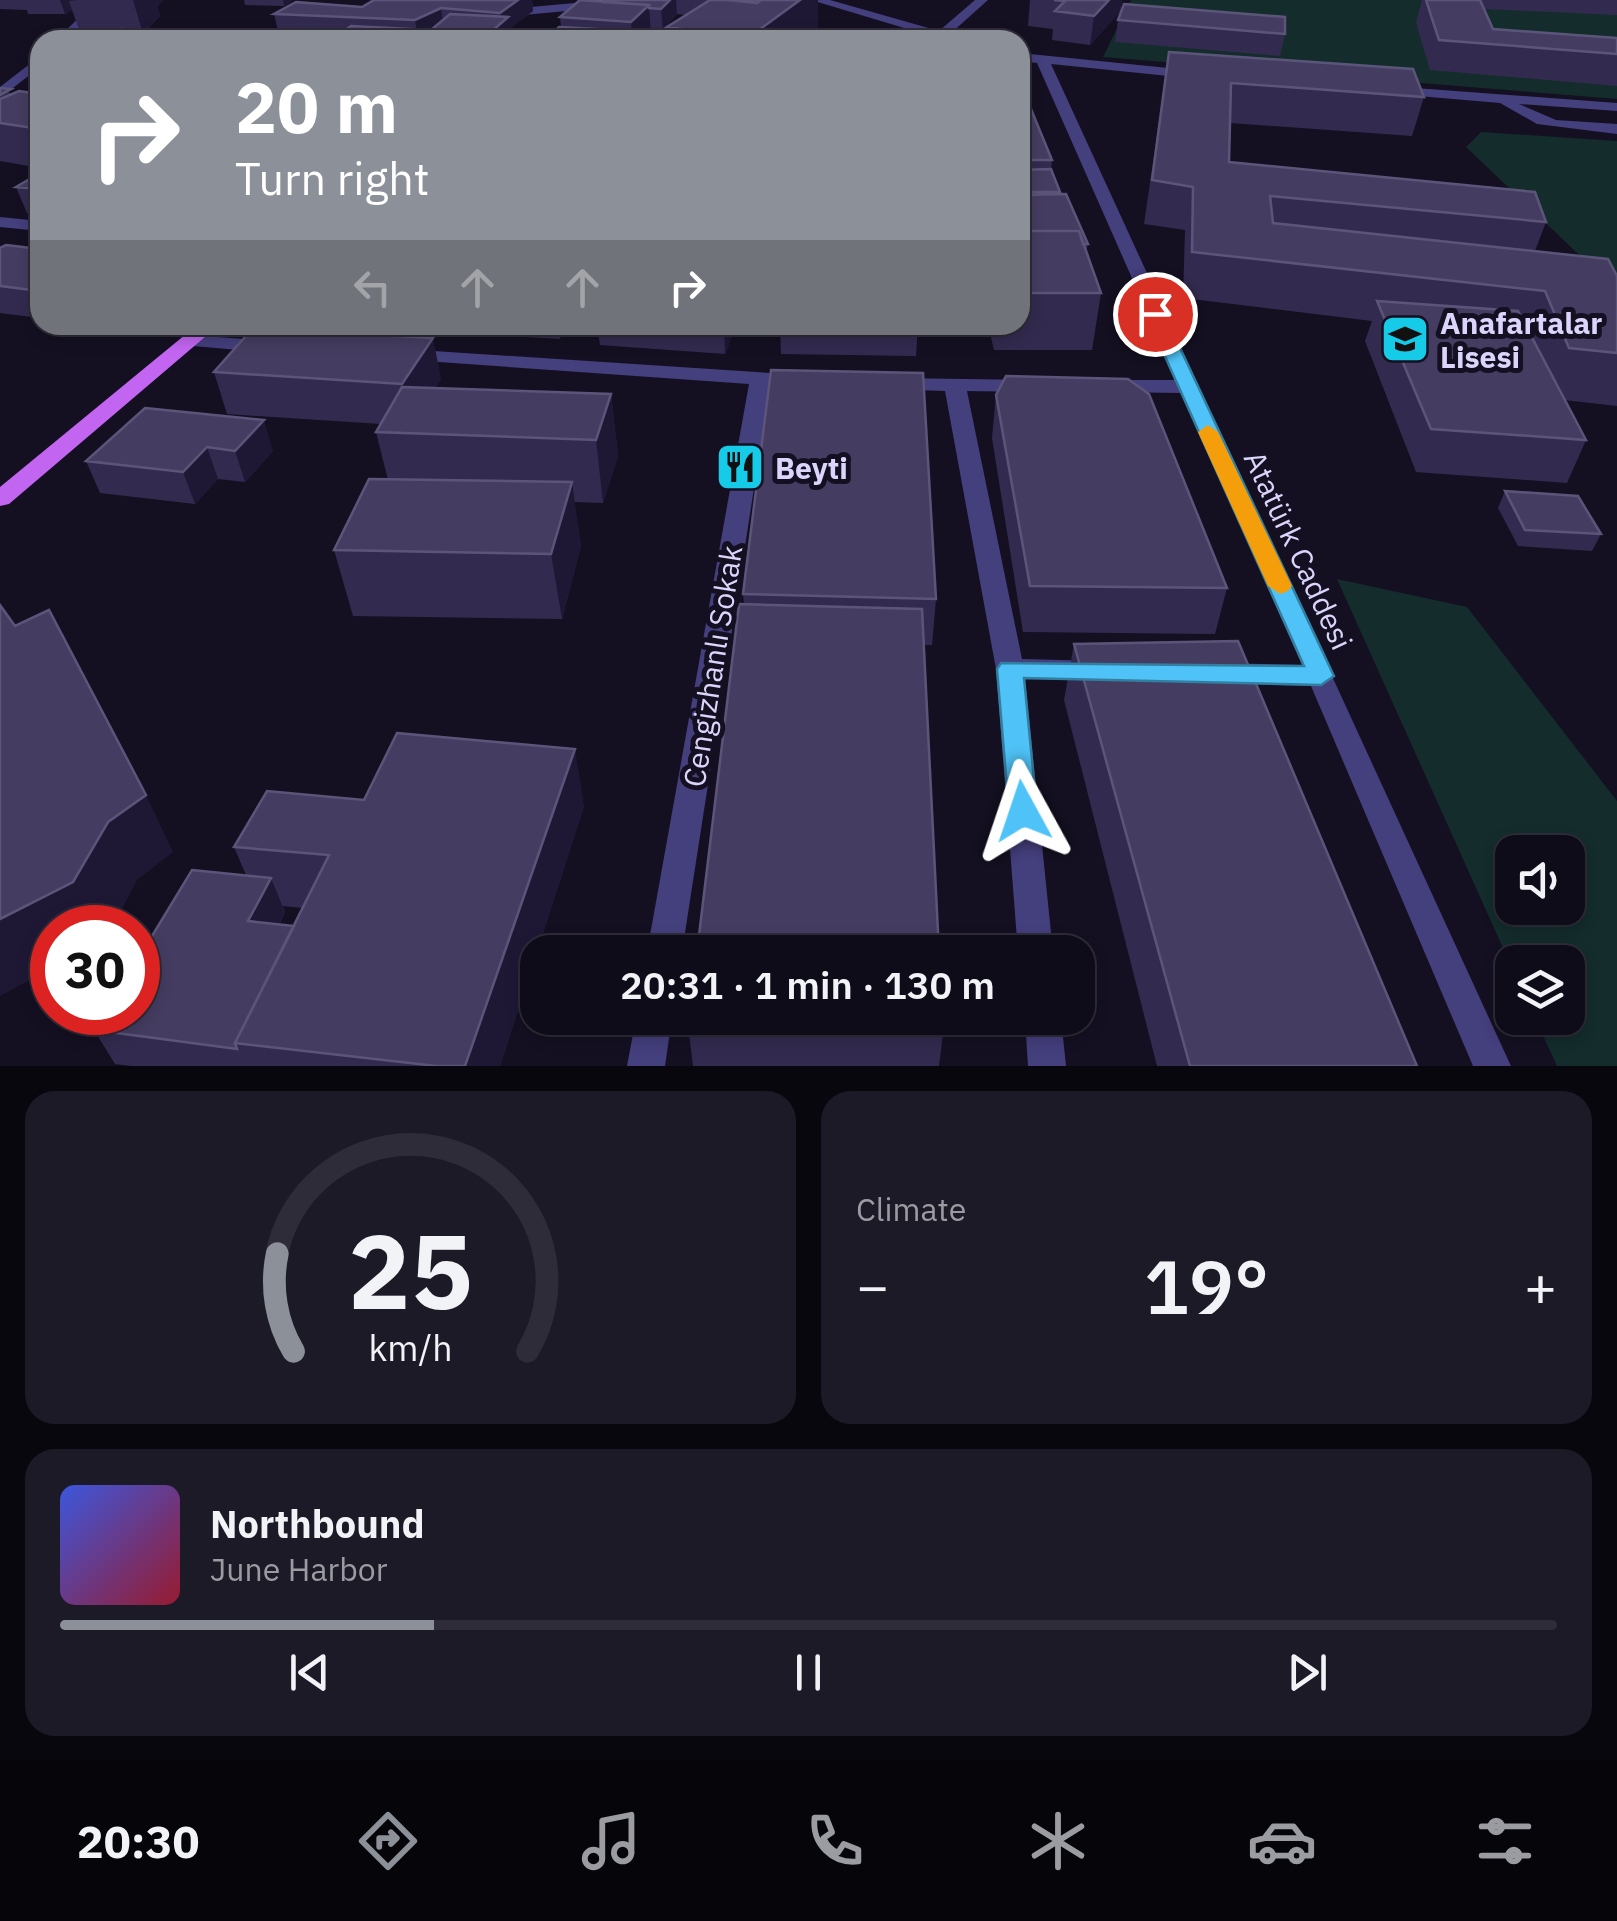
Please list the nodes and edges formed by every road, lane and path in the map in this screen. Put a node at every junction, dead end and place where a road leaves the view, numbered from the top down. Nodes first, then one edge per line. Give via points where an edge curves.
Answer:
1 (104, 0) edge
2 (817, 0) edge
3 (982, 0) edge
4 (600, 3) edge
5 (72, 30) edge
6 (503, 30) edge
7 (566, 30) edge
8 (923, 30) edge
9 (947, 30) edge
10 (1031, 60) edge
11 (30, 68) edge
12 (1218, 77) edge
13 (1370, 88) edge
14 (0, 94) edge
15 (1504, 99) junction
16 (1617, 108) edge
17 (1617, 129) edge
18 (0, 222) edge
19 (30, 225) edge
20 (196, 335) edge
21 (189, 341) junction
22 (288, 348) edge
23 (386, 354) edge
24 (760, 380) junction
25 (818, 381) edge
26 (877, 383) edge
27 (956, 386) junction
28 (1052, 386) edge
29 (1090, 386) edge
30 (1187, 387) junction
31 (0, 499) edge
32 (1010, 669) junction
33 (1126, 672) edge
34 (1185, 673) edge
35 (1321, 676) junction
36 (667, 935) edge
37 (1034, 935) edge
38 (651, 1035) edge
39 (1044, 1035) edge
40 (646, 1066) edge
41 (1047, 1066) edge
42 (1492, 1066) edge

1 - 5 street
2 - 8 street
3 - 9 street
4 - 6 street via 520,12 499,27
4 - 7 main road
10 - 12 street
10 - 30 street, Atatürk Caddesi
11 - 14 street
13 - 15 street
15 - 16 street
15 - 17 street via 1537,121
18 - 19 street
20 - 21 main road
21 - 22 street
21 - 31 main road
23 - 24 street
24 - 25 street
24 - 36 street, Cengizhanlı Sokak
26 - 27 street
27 - 28 street
27 - 32 street
29 - 30 street
30 - 35 street, Atatürk Caddesi
32 - 33 street
32 - 37 street
34 - 35 street
35 - 42 street, Atatürk Caddesi
38 - 40 street
39 - 41 street

